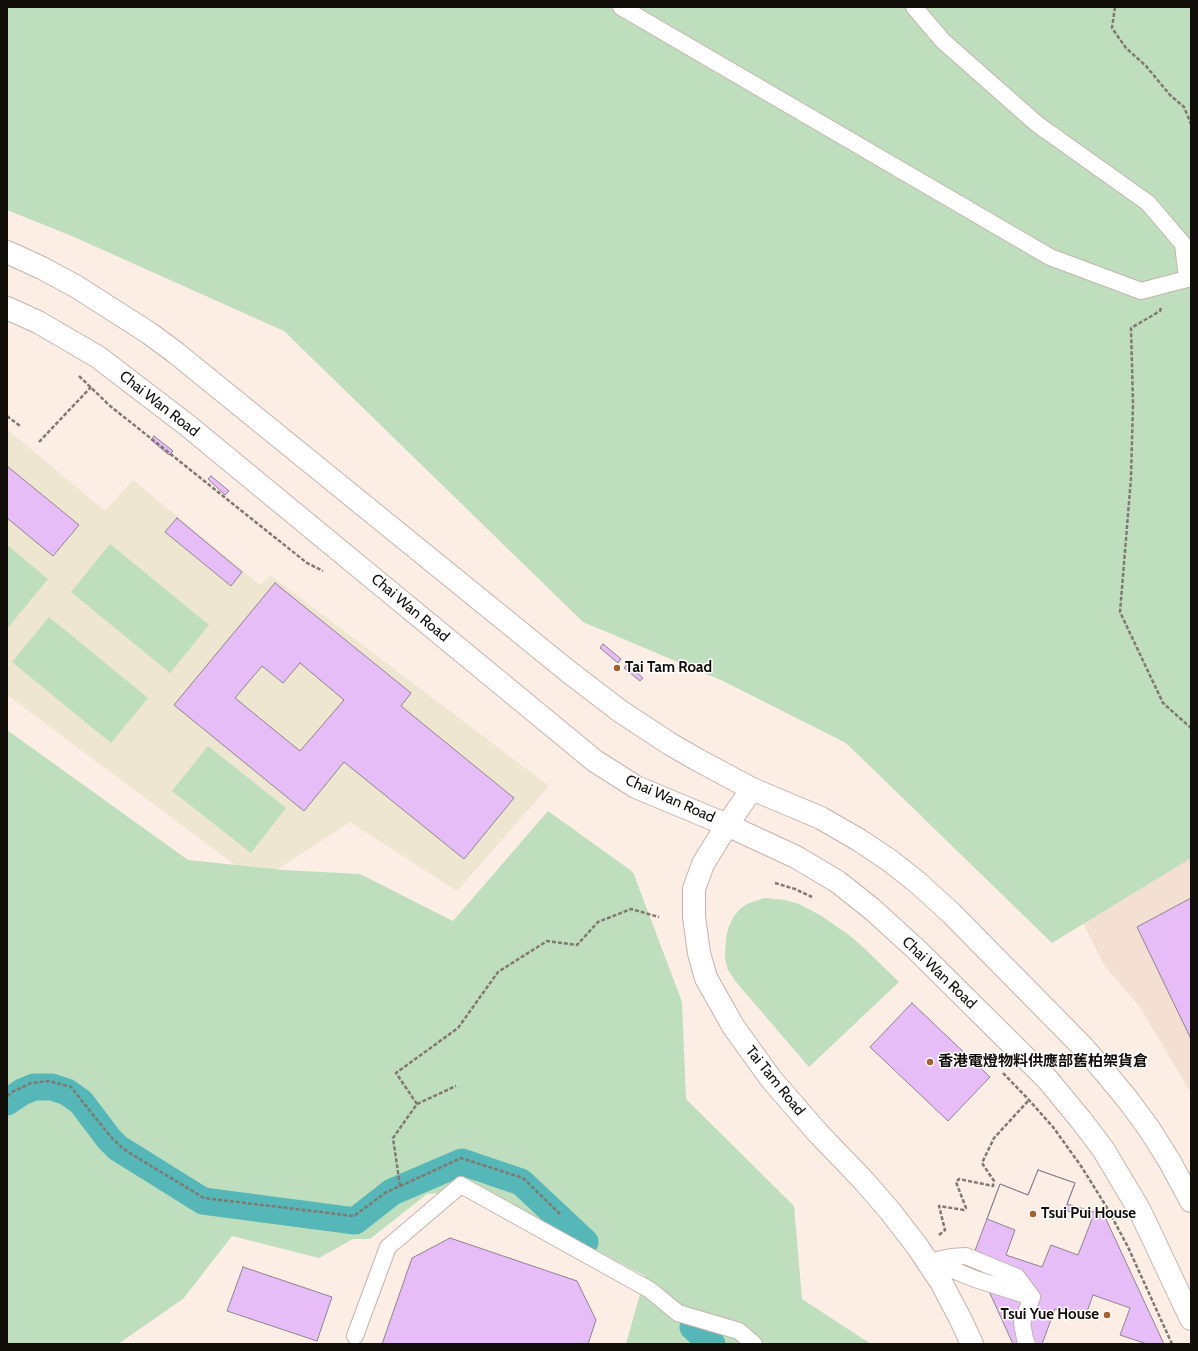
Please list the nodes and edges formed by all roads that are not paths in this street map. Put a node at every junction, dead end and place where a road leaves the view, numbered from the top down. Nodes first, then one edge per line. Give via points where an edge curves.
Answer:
1 (621, 7) edge
2 (914, 7) edge
3 (7, 252) edge
4 (7, 308) edge
5 (752, 789) junction
6 (727, 825) junction
7 (1191, 1201) edge
8 (927, 1262) junction
9 (1191, 1318) edge
10 (355, 1336) dead end
11 (754, 1344) edge
12 (972, 1344) edge
13 (1027, 1344) edge

1 - 2 lane via 1050,258 1141,291 1187,278 1183,244 1148,203 1036,124 943,41
3 - 5 main road via 77,287 149,333 585,684 670,744
4 - 6 main road, Chai Wan Road via 50,329 98,358 187,425 595,761 636,787
5 - 6 main road, Tai Tam Road
5 - 7 main road via 821,818 859,840 917,882 951,913 1104,1071 1150,1130
6 - 8 main road, Tai Tam Road via 703,864 694,889 694,916 699,953 706,978 733,1026 771,1079 816,1132 890,1211
6 - 9 main road, Chai Wan Road via 796,857 838,882 872,909 1048,1080 1081,1120 1122,1179 1144,1218
8 - 12 main road, Tai Tam Road via 954,1307
8 - 13 lane via 1032,1297 1022,1323
10 - 11 lane via 388,1247 461,1185 650,1290 678,1313 739,1331

